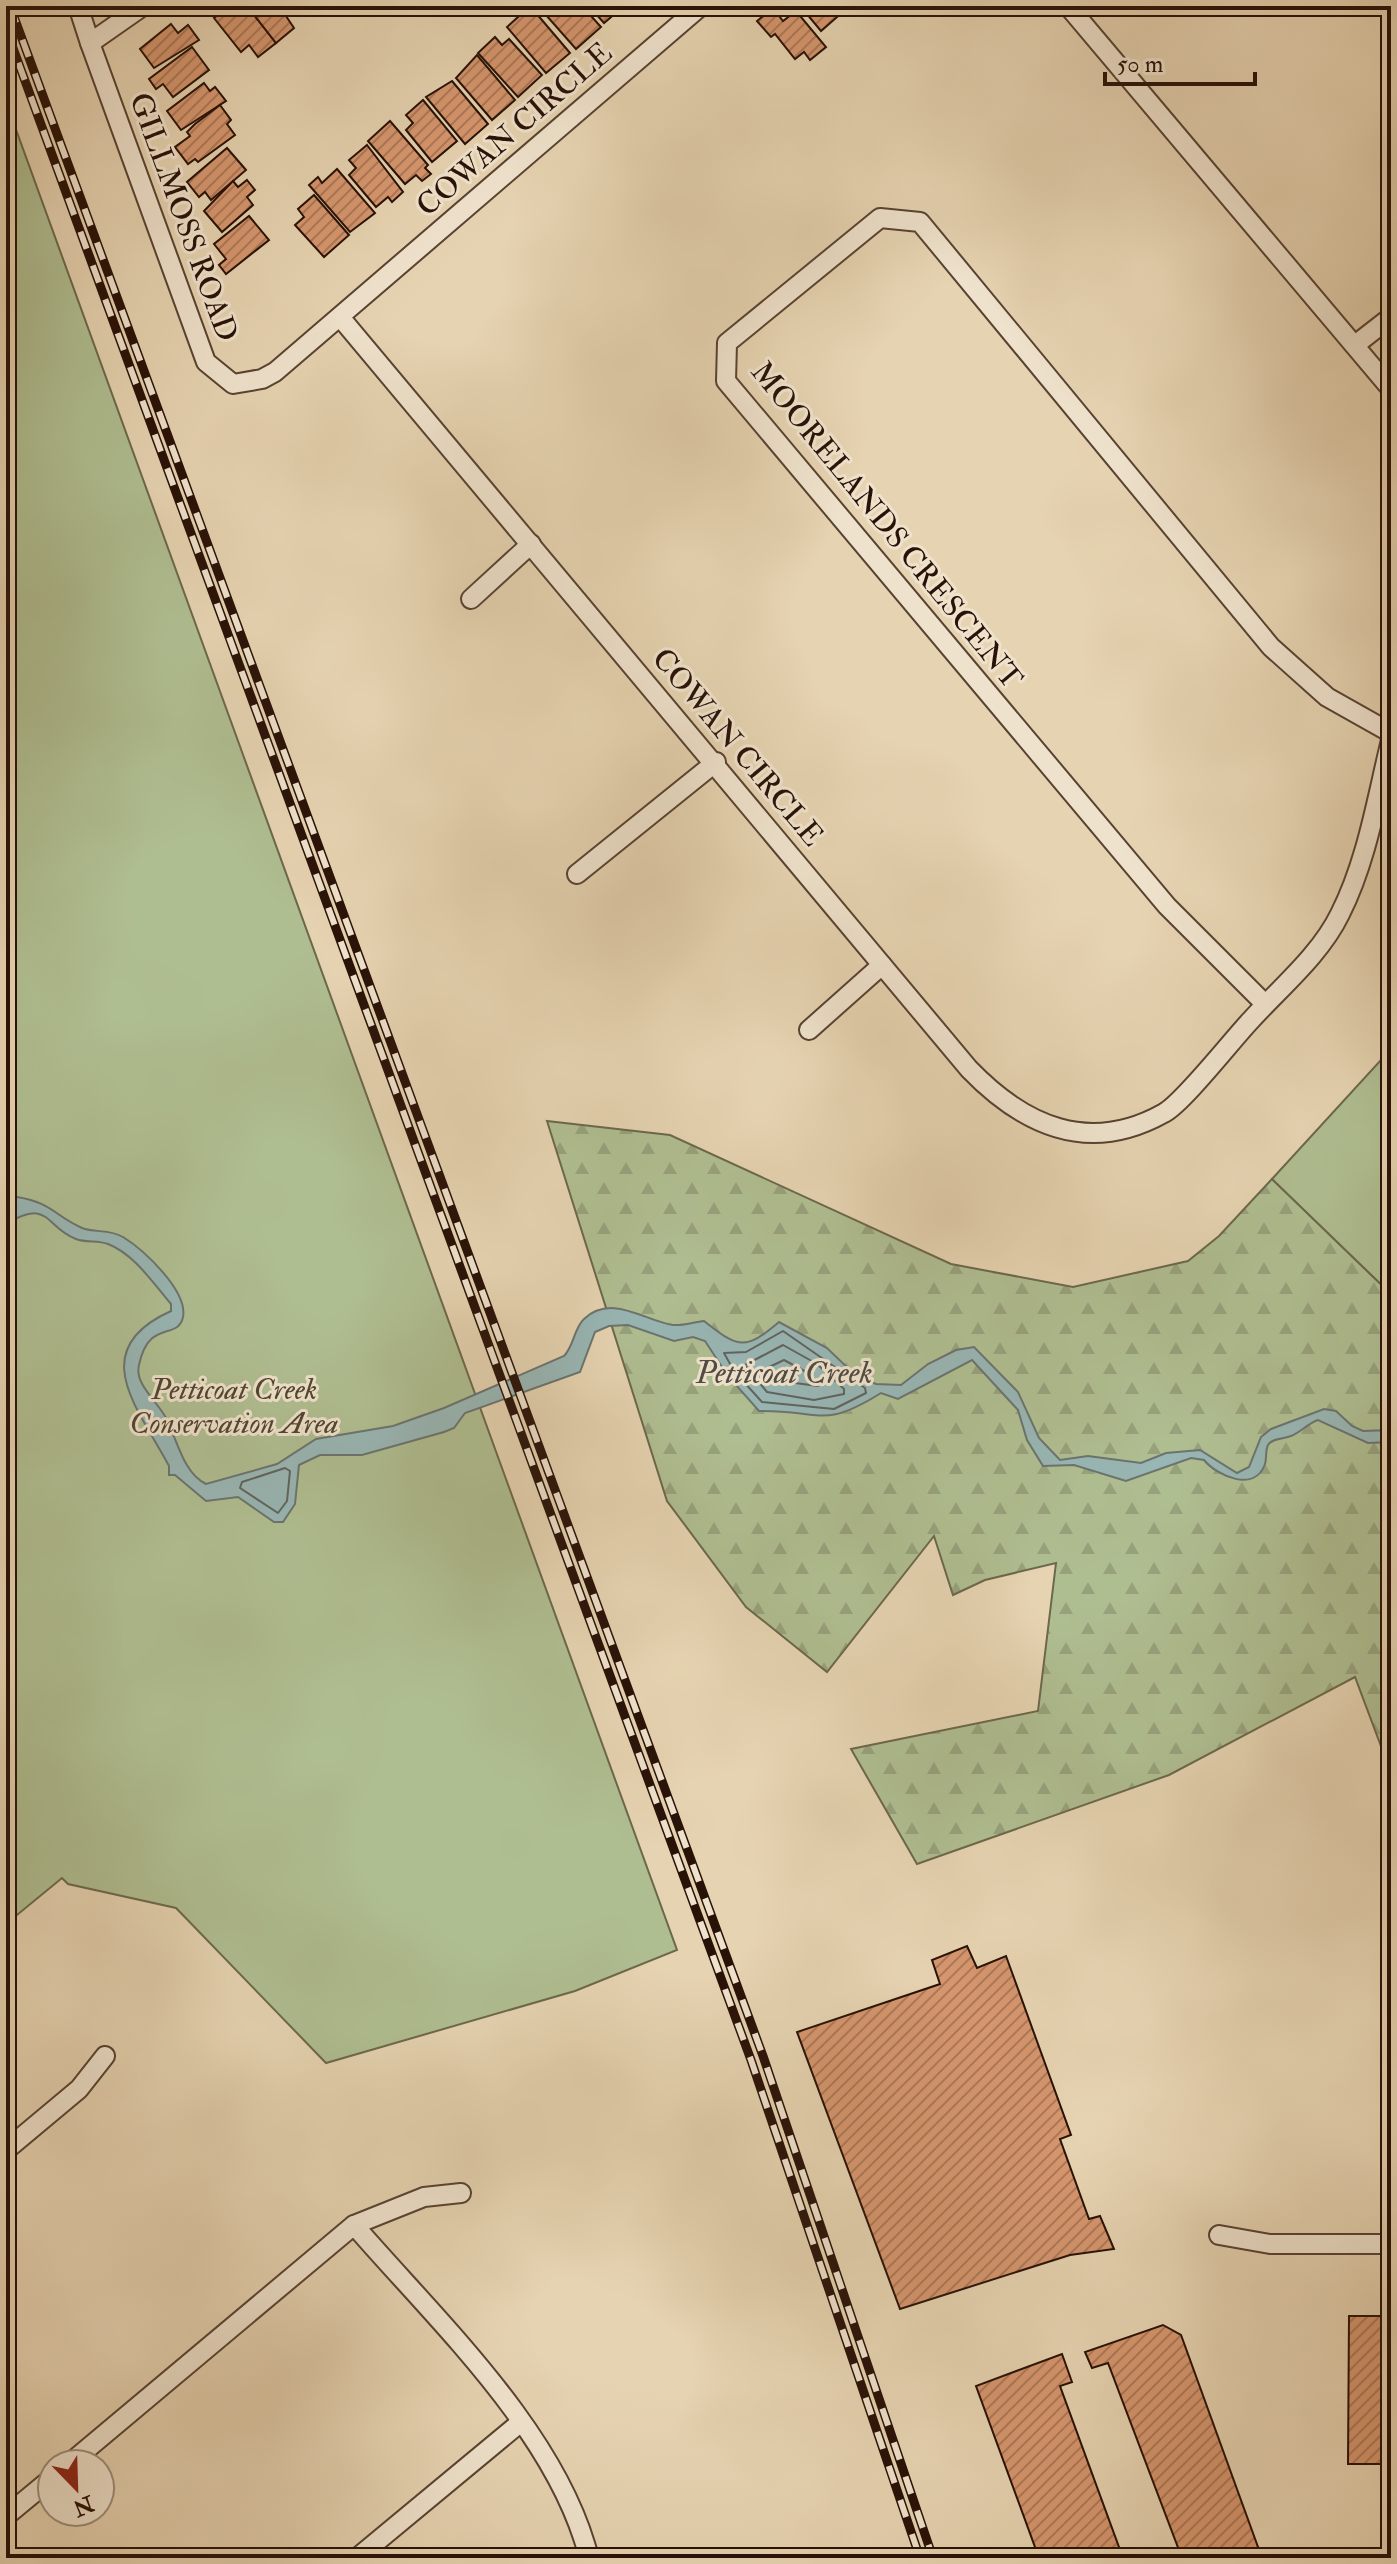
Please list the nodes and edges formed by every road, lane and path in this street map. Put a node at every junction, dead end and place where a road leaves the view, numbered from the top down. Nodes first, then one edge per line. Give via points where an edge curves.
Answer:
1 (78, 6) edge
2 (143, 6) edge
3 (701, 6) edge
4 (1068, 6) edge
5 (90, 43) junction
6 (340, 317) junction
7 (1391, 317) edge
8 (1355, 345) junction
9 (1391, 389) edge
10 (531, 544) junction
11 (471, 599) dead end
12 (1391, 733) edge
13 (1391, 740) edge
14 (716, 762) junction
15 (577, 874) dead end
16 (882, 965) junction
17 (1265, 1004) junction
18 (809, 1030) dead end
19 (105, 2056) dead end
20 (6, 2150) edge
21 (461, 2193) dead end
22 (354, 2225) junction
23 (1219, 2235) dead end
24 (1391, 2244) edge
25 (521, 2422) junction
26 (88, 2448) edge
27 (36, 2491) edge
28 (6, 2516) edge
29 (357, 2558) edge
30 (589, 2558) edge

1 - 5 street, GILLMOSS ROAD
2 - 5 street
3 - 6 street, COWAN CIRCLE
4 - 8 street
5 - 6 street, GILLMOSS ROAD via 206,362 233,384 262,379
6 - 10 street, COWAN CIRCLE
7 - 8 street
8 - 9 street
10 - 11 street
10 - 14 street, COWAN CIRCLE
12 - 17 street, MOORELANDS CRESCENT via 1327,697 1271,647 920,222 880,218 727,343 726,381 1167,906
13 - 17 street, COWAN CIRCLE via 1359,869 1340,916
14 - 15 street
14 - 16 street, COWAN CIRCLE
16 - 17 street, COWAN CIRCLE via 994,1095 1025,1117 1084,1134 1126,1128 1166,1112
16 - 18 street
19 - 20 street via 79,2089
21 - 22 street via 424,2197
22 - 25 street
22 - 26 street
23 - 24 street via 1270,2244
25 - 29 street
25 - 30 street via 562,2489
27 - 28 street

